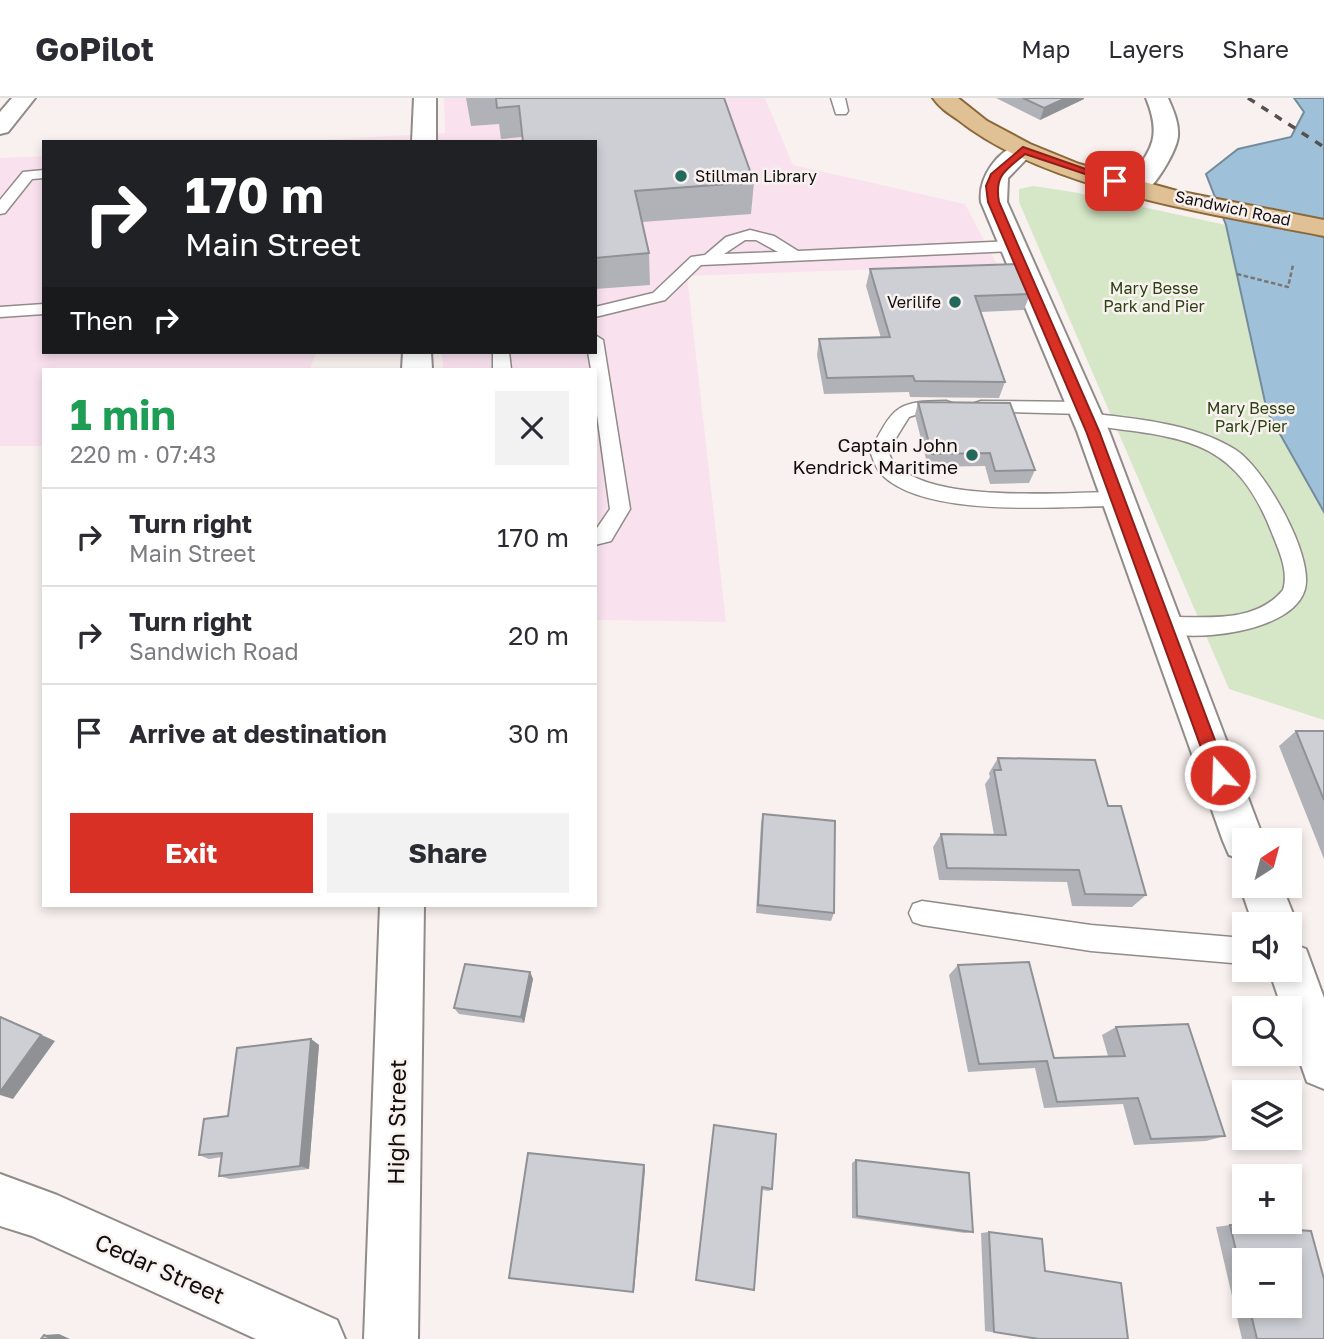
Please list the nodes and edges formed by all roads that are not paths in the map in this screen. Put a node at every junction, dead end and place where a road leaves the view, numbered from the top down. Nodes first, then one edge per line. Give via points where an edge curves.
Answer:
1 (24, 98) edge
2 (425, 98) edge
3 (944, 98) edge
4 (1157, 98) edge
5 (0, 127) edge
6 (424, 140) edge
7 (1023, 150) junction
8 (42, 174) edge
9 (1136, 187) junction
10 (0, 210) edge
11 (1324, 228) edge
12 (1013, 246) junction
13 (792, 254) junction
14 (710, 259) junction
15 (42, 309) edge
16 (0, 312) edge
17 (597, 312) edge
18 (597, 354) edge
19 (1085, 414) junction
20 (1118, 499) junction
21 (597, 538) edge
22 (1164, 625) junction
23 (1239, 828) edge
24 (402, 907) edge
25 (922, 913) dead end
26 (1232, 950) edge
27 (1296, 982) edge
28 (1324, 1065) edge
29 (0, 1200) edge
30 (318, 1339) edge
31 (391, 1339) edge

1 - 5 street
2 - 6 street
3 - 7 main road, Sandwich Road via 988,132
4 - 9 street via 1165,116 1167,140
7 - 9 main road, Sandwich Road
7 - 12 street via 996,174 991,186
8 - 10 lane via 28,175
9 - 11 main road, Sandwich Road
12 - 13 lane
12 - 19 street
13 - 14 lane
13 - 14 lane via 766,236 748,232 728,241
14 - 17 lane via 697,260 659,297
15 - 16 lane
18 - 21 lane via 620,509 604,536
19 - 20 street
19 - 20 lane via 910,407 902,412 879,451 888,469 909,485 961,498
19 - 22 lane via 1192,439 1230,454 1248,470 1265,496 1292,559 1294,590 1289,600 1274,609 1234,624
20 - 22 street
22 - 23 street
24 - 31 street, High Street
25 - 26 lane via 1091,938
27 - 28 street
29 - 30 street, Cedar Street via 39,1213

